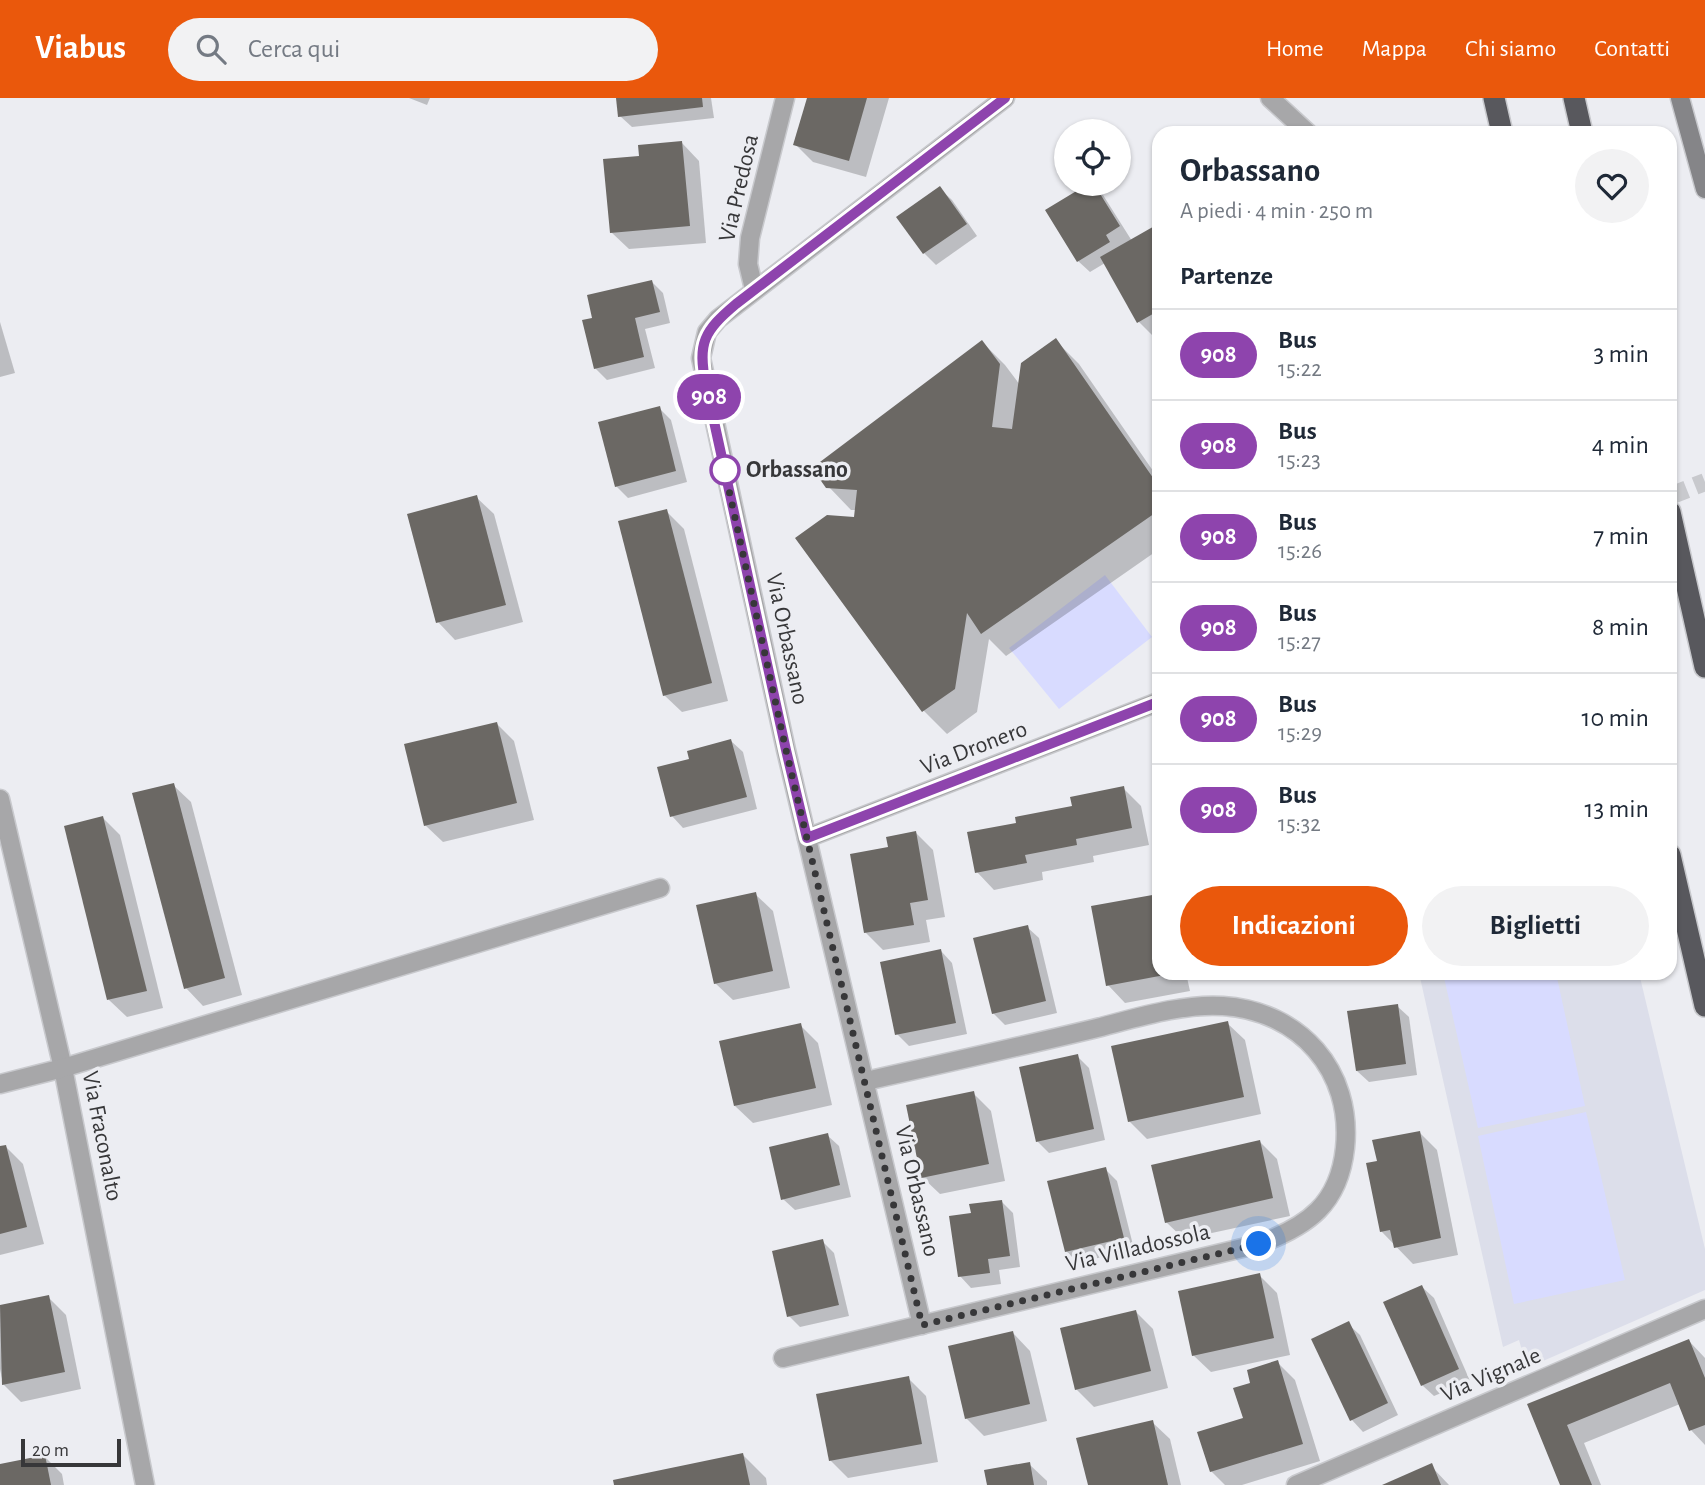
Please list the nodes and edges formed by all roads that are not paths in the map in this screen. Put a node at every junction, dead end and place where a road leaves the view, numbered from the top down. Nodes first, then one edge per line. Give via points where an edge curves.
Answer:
1 (785, 98) edge
2 (1004, 98) edge
3 (1270, 98) edge
4 (1494, 98) edge
5 (1574, 98) edge
6 (1680, 98) edge
7 (1300, 126) edge
8 (1500, 126) edge
9 (1581, 126) edge
10 (1705, 189) edge
11 (754, 289) junction
12 (1677, 543) edge
13 (1705, 667) edge
14 (1152, 704) edge
15 (0, 799) edge
16 (807, 838) junction
17 (1677, 885) edge
18 (660, 888) dead end
19 (1705, 1006) edge
20 (63, 1068) junction
21 (866, 1081) junction
22 (0, 1084) edge
23 (1705, 1309) edge
24 (922, 1325) junction
25 (783, 1358) dead end
26 (145, 1485) edge
27 (1296, 1485) edge

1 - 11 street, Via Predosa via 750,238 748,264
2 - 11 street, Via Orbassano
3 - 7 street
4 - 8 highway
5 - 9 highway
6 - 10 main road
11 - 16 street, Via Orbassano via 713,324 701,358
12 - 13 highway
14 - 16 street, Via Dronero
15 - 20 street, Via Fraconalto
16 - 21 street, Via Orbassano
17 - 19 highway
18 - 20 street
20 - 22 street
20 - 26 street, Via Fraconalto
21 - 24 street, Via Orbassano
21 - 24 street, Via Villadossola via 1141,1017 1227,1006 1263,1013 1307,1040 1325,1060 1342,1103 1346,1132 1340,1172 1323,1205 1294,1230 1259,1244
23 - 27 street, Via Vignale
24 - 25 street, Via Villadossola

